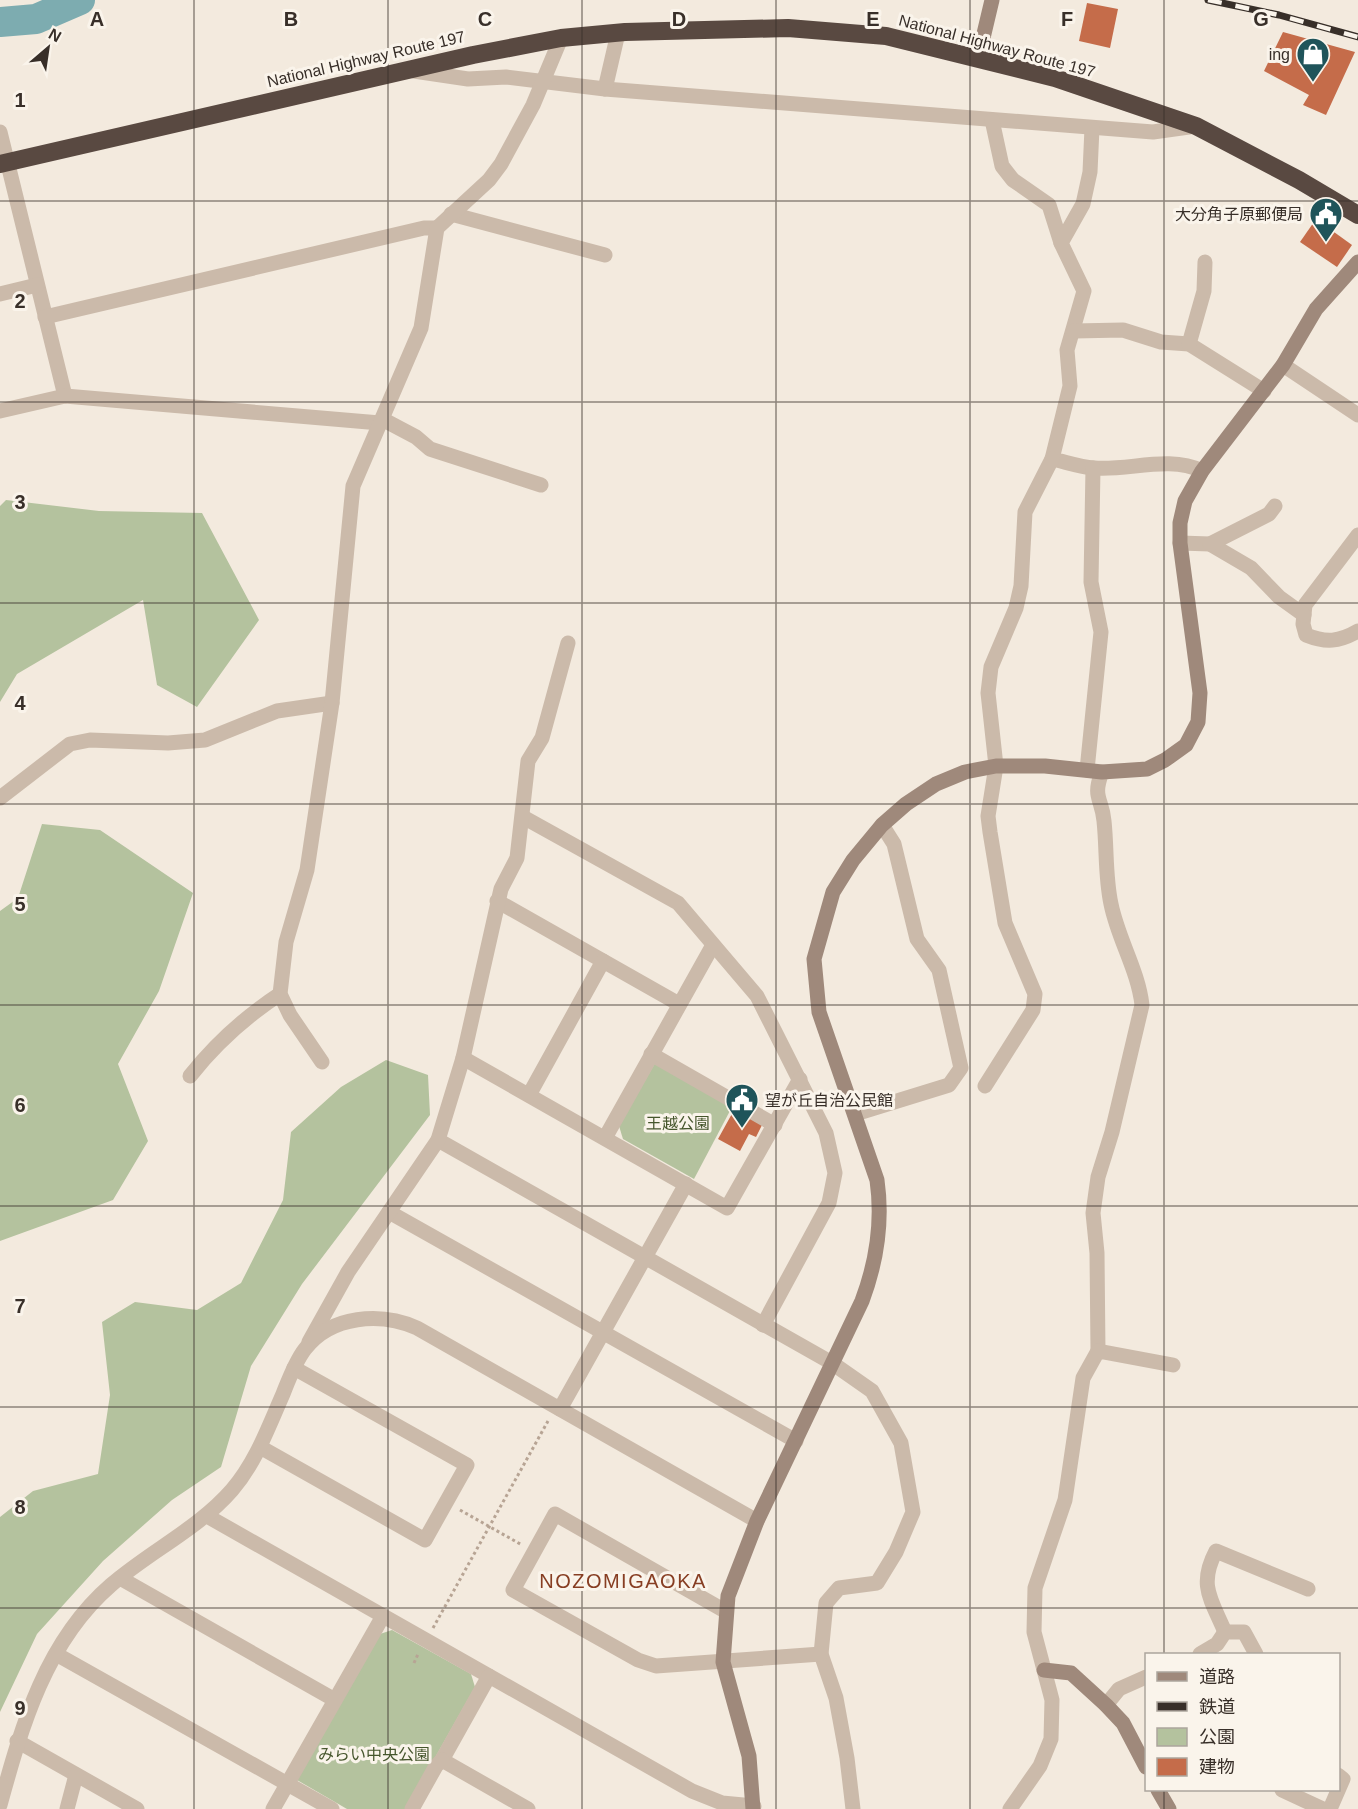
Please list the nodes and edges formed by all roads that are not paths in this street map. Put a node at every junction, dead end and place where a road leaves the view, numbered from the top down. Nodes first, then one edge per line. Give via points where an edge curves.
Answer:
1 (992, 0) edge
2 (618, 33) junction
3 (561, 38) junction
4 (978, 59) junction
5 (407, 70) junction
6 (544, 81) junction
7 (604, 89) junction
8 (992, 120) junction
9 (1196, 126) junction
10 (1092, 128) junction
11 (0, 132) edge
12 (3, 163) edge
13 (451, 214) junction
14 (1358, 215) edge
15 (437, 228) junction
16 (1061, 243) junction
17 (605, 255) dead end
18 (1205, 262) dead end
19 (1358, 262) edge
20 (37, 285) junction
21 (0, 294) edge
22 (45, 317) junction
23 (1074, 331) junction
24 (1189, 344) junction
25 (1283, 365) junction
26 (1264, 391) junction
27 (65, 396) junction
28 (0, 411) edge
29 (1358, 416) edge
30 (381, 421) junction
31 (1052, 459) junction
32 (1093, 468) junction
33 (1202, 471) junction
34 (541, 485) dead end
35 (1275, 506) dead end
36 (1358, 534) edge
37 (1180, 543) junction
38 (1210, 544) junction
39 (1304, 615) junction
40 (1358, 631) edge
41 (568, 643) dead end
42 (332, 703) junction
43 (996, 766) junction
44 (1094, 771) junction
45 (0, 798) edge
46 (523, 817) junction
47 (882, 825) junction
48 (497, 901) junction
49 (712, 945) junction
50 (603, 961) junction
51 (280, 994) junction
52 (679, 1004) junction
53 (651, 1054) junction
54 (463, 1058) junction
55 (322, 1062) dead end
56 (190, 1076) dead end
57 (800, 1079) junction
58 (985, 1086) dead end
59 (529, 1095) junction
60 (855, 1114) junction
61 (775, 1125) junction
62 (605, 1138) junction
63 (438, 1140) junction
64 (686, 1184) junction
65 (389, 1212) junction
66 (645, 1257) junction
67 (763, 1324) junction
68 (603, 1333) junction
69 (306, 1348) junction
70 (1098, 1351) junction
71 (832, 1364) junction
72 (1173, 1365) dead end
73 (294, 1368) junction
74 (556, 1413) junction
75 (796, 1441) junction
76 (260, 1447) junction
77 (207, 1516) junction
78 (757, 1521) junction
79 (120, 1578) junction
80 (1308, 1588) dead end
81 (725, 1611) junction
82 (383, 1616) junction
83 (1225, 1632) junction
84 (1202, 1653) edge
85 (1255, 1653) edge
86 (56, 1654) junction
87 (822, 1654) junction
88 (723, 1662) junction
89 (1044, 1670) junction
90 (489, 1676) junction
91 (1145, 1677) edge
92 (335, 1700) junction
93 (1106, 1705) junction
94 (17, 1741) junction
95 (442, 1760) junction
96 (1145, 1765) edge
97 (76, 1775) junction
98 (287, 1784) junction
99 (1159, 1791) edge
100 (1284, 1791) edge
101 (1335, 1791) edge
102 (0, 1805) edge
103 (754, 1807) edge
104 (67, 1809) edge
105 (137, 1809) edge
106 (273, 1809) edge
107 (330, 1809) edge
108 (411, 1809) edge
109 (528, 1809) edge
110 (853, 1809) edge
111 (1010, 1809) edge
112 (1169, 1809) edge
113 (1322, 1809) edge

1 - 4 street
2 - 3 highway, National Highway Route 197
2 - 4 highway, National Highway Route 197 via 788,28 886,36
2 - 7 street
3 - 5 highway, National Highway Route 197
3 - 6 street
4 - 9 highway, National Highway Route 197 via 1055,78
5 - 6 street via 468,79
5 - 12 highway, National Highway Route 197
6 - 7 street
6 - 13 street via 501,164
7 - 8 street
8 - 10 street
8 - 16 street via 1002,166 1012,180 1049,205
9 - 10 street via 1153,132
9 - 14 highway, National Highway Route 197
10 - 16 street via 1090,171 1083,204
11 - 12 street
12 - 20 street
13 - 15 street
13 - 17 street
15 - 22 street
15 - 30 street via 421,328
16 - 23 street via 1084,291
18 - 24 street via 1204,291
19 - 25 street via 1316,309
20 - 21 street
20 - 22 street
22 - 27 street
23 - 24 street via 1123,330 1161,342
23 - 31 street via 1067,350 1070,386
24 - 26 street
25 - 26 street
25 - 29 street
26 - 33 street
27 - 28 street
27 - 30 street
30 - 34 street via 430,449
30 - 42 street via 353,486
31 - 32 street
31 - 43 street via 1025,512 1021,586 992,667 988,693
32 - 33 street via 1174,463
32 - 44 street via 1090,582 1101,632
33 - 37 street via 1185,501
35 - 38 street via 1269,514
36 - 39 street via 1305,605
37 - 38 street
37 - 44 street via 1200,693 1198,722 1186,745 1147,769
38 - 39 street via 1251,568 1279,597
39 - 40 street via 1306,635 1319,640 1344,639
41 - 46 street via 542,738 528,761
42 - 45 street via 277,711 205,740 90,740 70,744
42 - 51 street via 308,870 286,942
43 - 44 street
43 - 47 street via 936,784
43 - 58 street via 988,816 1005,923 1035,994 1033,1010
44 - 70 street via 1104,819 1111,904 1140,988 1142,1005 1094,1204
46 - 48 street via 517,858
46 - 49 street via 678,903
47 - 60 street via 832,892 814,959 819,1012
47 - 60 street via 894,844 917,939 939,970 961,1068 949,1084
48 - 50 street
48 - 54 street
49 - 52 street
49 - 57 street via 758,996
50 - 52 street
50 - 59 street
51 - 55 street
51 - 56 street via 236,1025
52 - 53 street
53 - 61 street
53 - 62 street
54 - 59 street
54 - 63 street
57 - 61 street
57 - 67 street via 826,1133 834,1160 835,1184 829,1203
59 - 62 street
60 - 71 street via 877,1180 880,1226 872,1274
61 - 64 street via 727,1208
62 - 64 street
63 - 65 street
63 - 66 street
64 - 66 street
65 - 68 street
65 - 69 street via 348,1272
66 - 67 street
66 - 68 street
67 - 71 street
68 - 74 street
68 - 75 street
69 - 73 street
69 - 74 street via 326,1332 348,1322 369,1317 394,1320 417,1328
70 - 72 street
70 - 89 street via 1083,1378 1065,1500 1035,1588 1034,1632
71 - 75 street
71 - 87 street via 872,1391 901,1443 913,1512 878,1583 839,1588 826,1603
73 - 76 street
73 - 76 street via 467,1466 425,1540
74 - 78 street
75 - 78 street
76 - 77 street via 234,1487
77 - 79 street
77 - 82 street
78 - 81 street via 736,1570
79 - 86 street via 84,1614
79 - 92 street
80 - 83 street via 1216,1551 1206,1570 1208,1592
81 - 88 street
81 - 88 street via 555,1514 513,1590 638,1660 656,1666
82 - 90 street
82 - 92 street
83 - 84 street via 1217,1644
83 - 85 street via 1244,1632
86 - 94 street via 31,1702
86 - 98 street
87 - 88 street
87 - 110 street via 836,1698
88 - 103 street via 749,1756
89 - 93 street via 1071,1673
89 - 111 street via 1052,1700 1051,1739 1040,1766
90 - 95 street
90 - 103 street via 693,1791 722,1803
91 - 93 street via 1119,1689
92 - 98 street
93 - 96 street via 1123,1723
94 - 97 street
94 - 102 street
95 - 108 street
95 - 109 street
97 - 104 street
97 - 105 street
98 - 106 street
98 - 107 street
99 - 112 street
100 - 113 street
101 - 113 street

